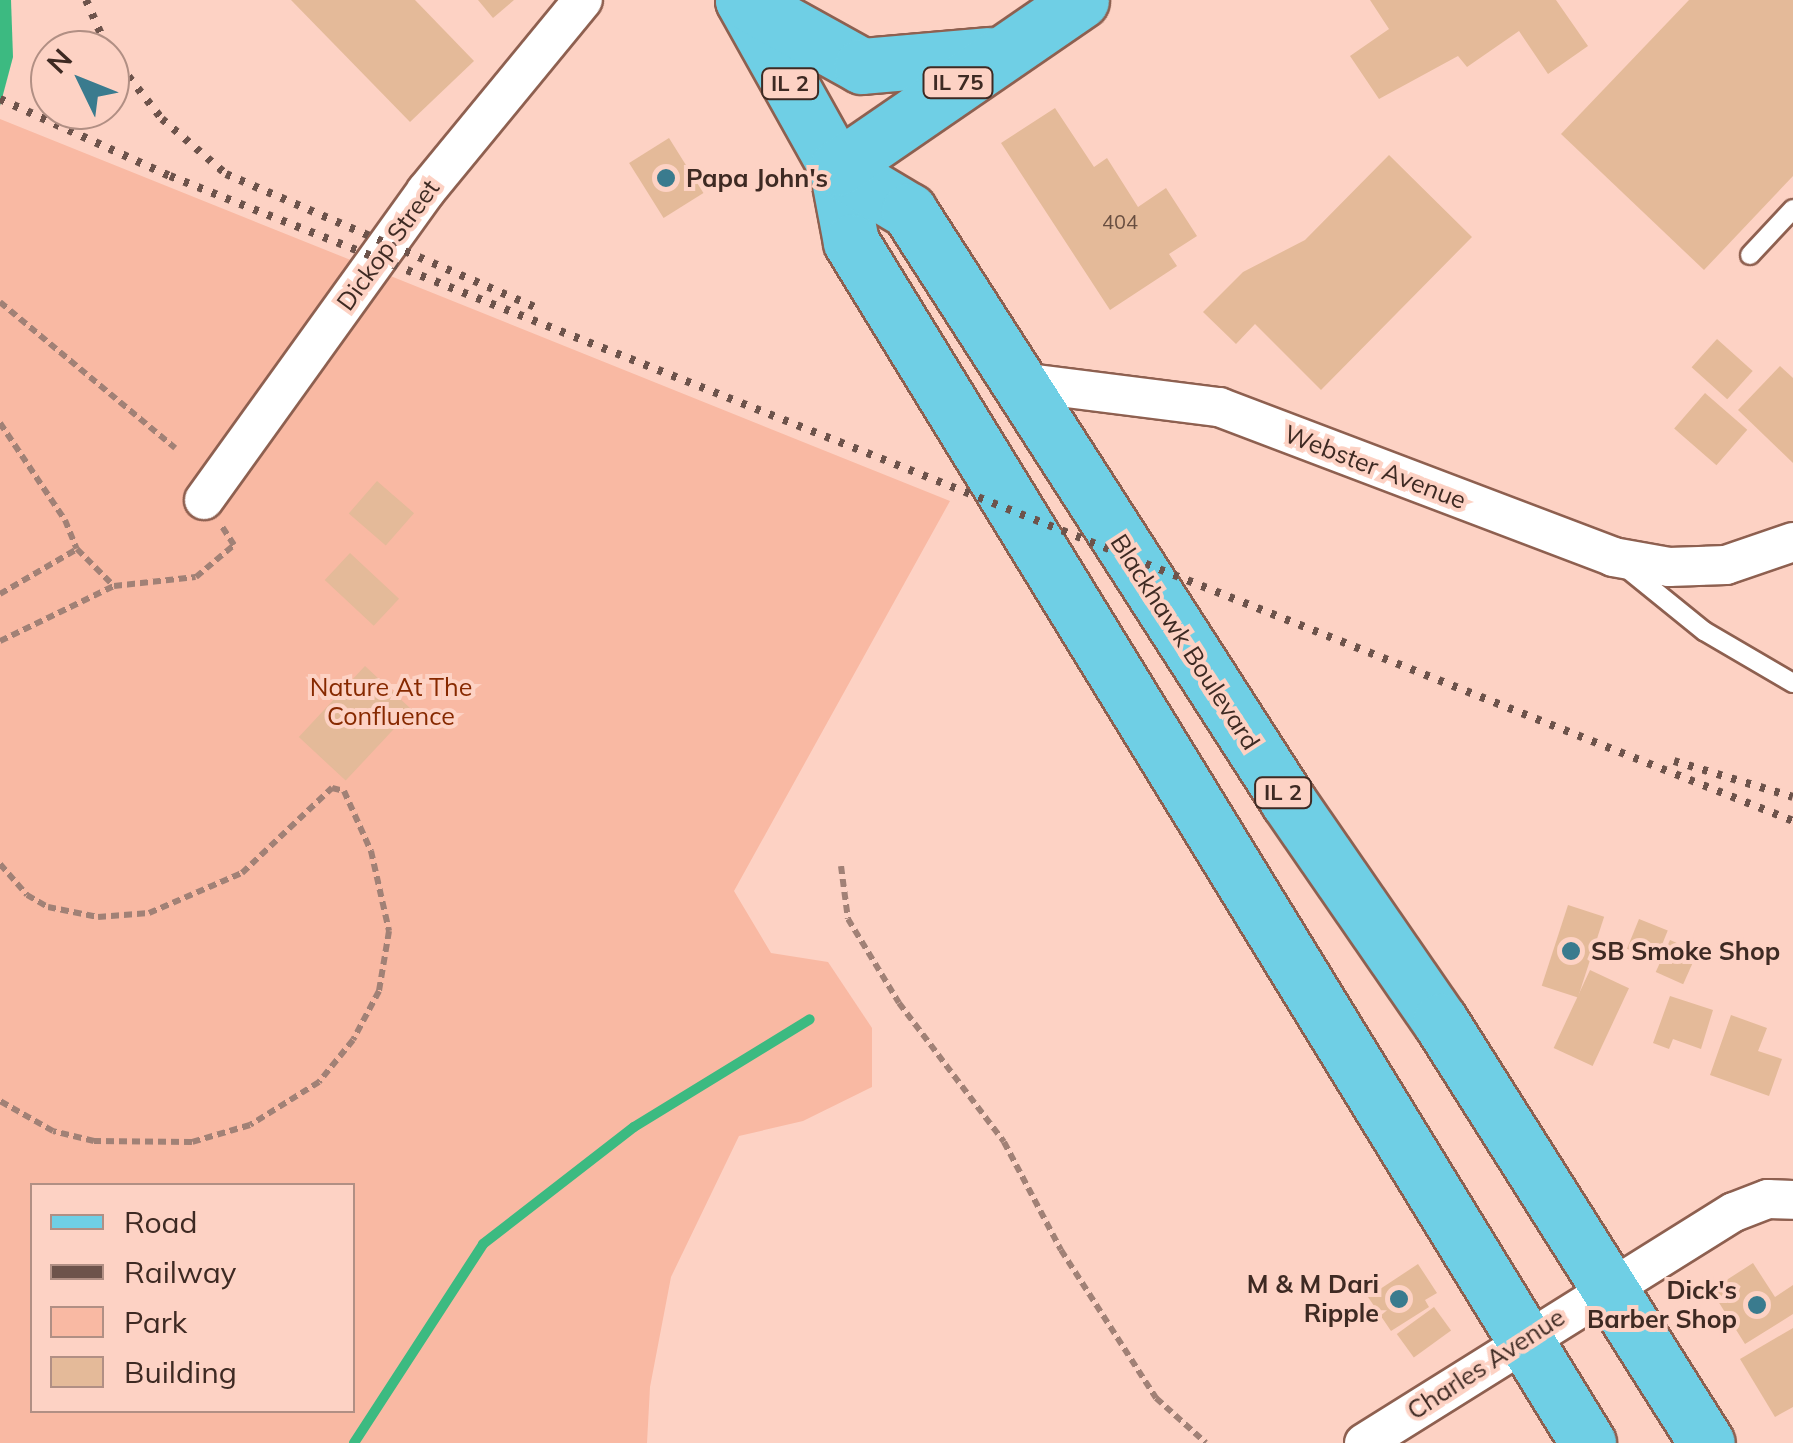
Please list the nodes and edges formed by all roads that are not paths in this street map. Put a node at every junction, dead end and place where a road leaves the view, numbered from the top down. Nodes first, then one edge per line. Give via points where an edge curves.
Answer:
1 (583, 0) edge
2 (743, 0) edge
3 (1081, 0) edge
4 (1002, 53) junction
5 (837, 168) junction
6 (1793, 209) edge
7 (1750, 255) dead end
8 (1020, 382) junction
9 (204, 500) road end
10 (1793, 542) edge
11 (1614, 557) junction
12 (1793, 683) edge
13 (1793, 1200) edge
14 (1609, 1286) junction
15 (1523, 1340) junction
16 (1364, 1443) edge
17 (1588, 1443) edge
18 (1706, 1443) edge

1 - 9 street, Dickop Street via 426,191
2 - 4 main road via 862,66 899,68
2 - 5 main road, IL 2
3 - 4 main road, IL 75
4 - 5 main road, IL 75
5 - 8 main road, Blackhawk Boulevard / IL 2 via 909,211
5 - 15 main road, IL 2 via 850,242
6 - 7 lane
8 - 11 street, Webster Avenue via 1219,407
8 - 14 main road, Blackhawk Boulevard / IL 2
10 - 11 street, Webster Avenue via 1726,564 1669,567
11 - 12 lane via 1704,631
13 - 14 street, Charles Avenue via 1768,1199 1734,1212
14 - 15 street, Charles Avenue
14 - 18 main road, Blackhawk Boulevard / IL 2
15 - 16 street, Charles Avenue
15 - 17 main road, IL 2

